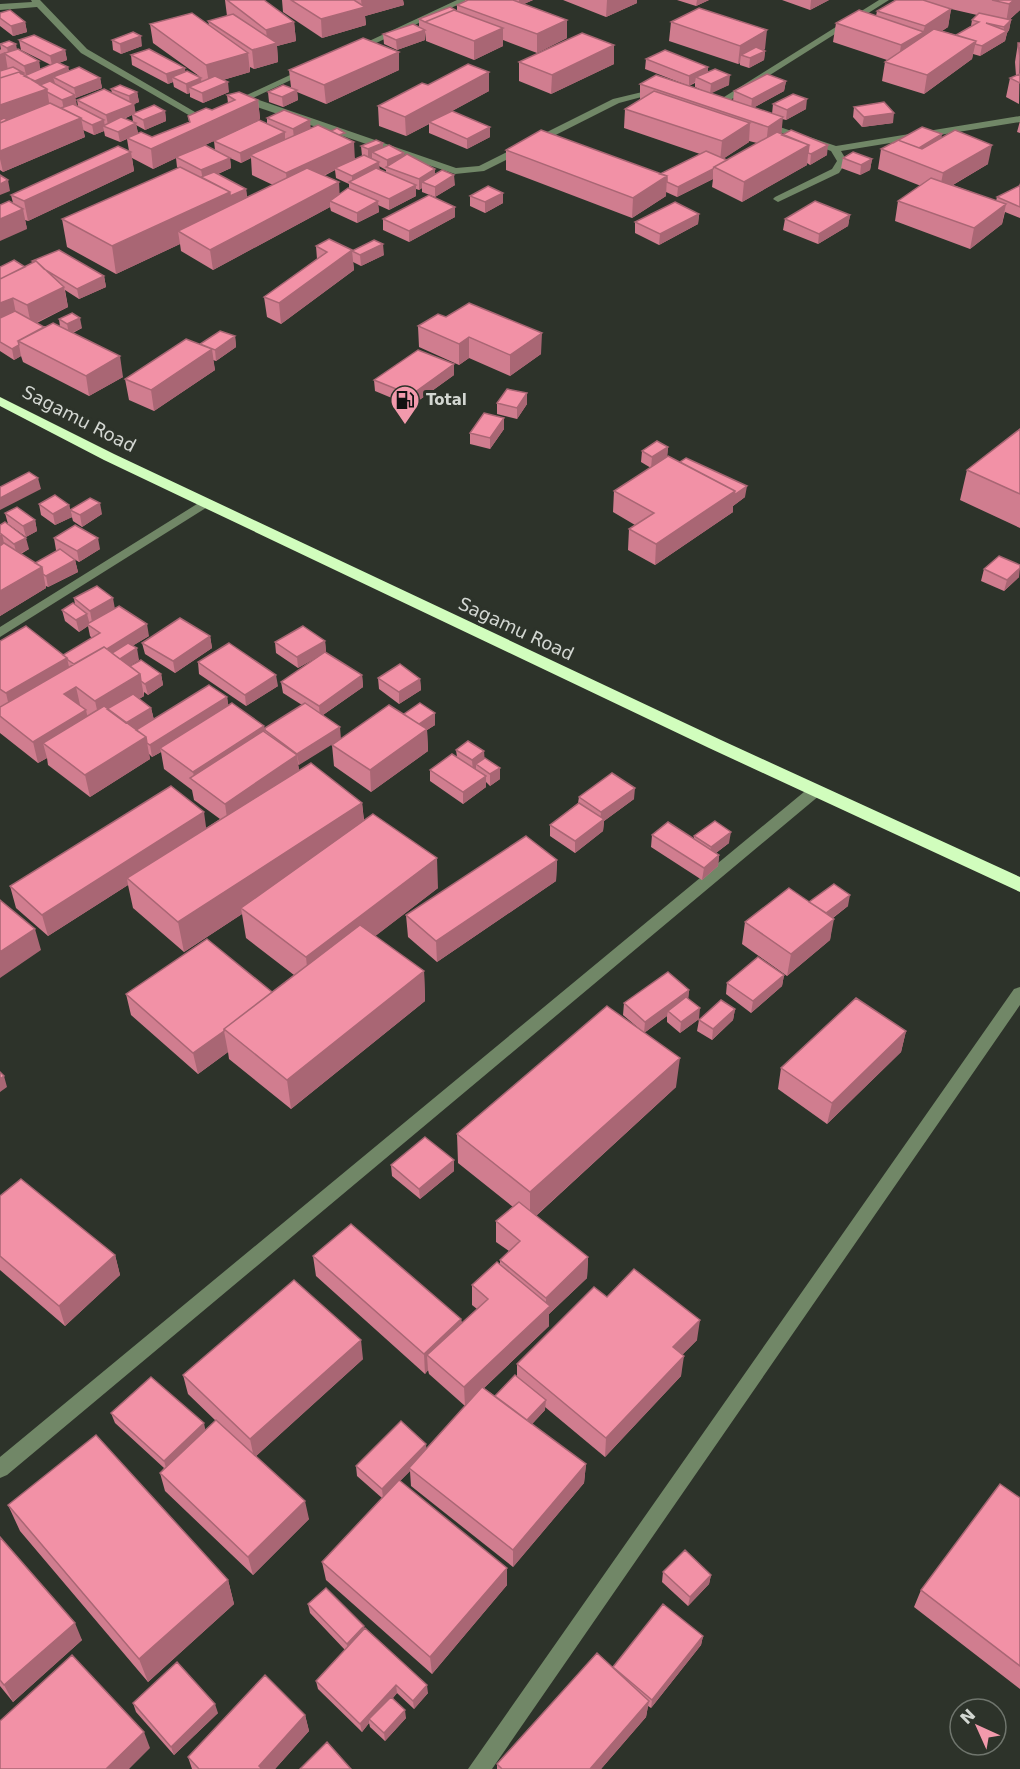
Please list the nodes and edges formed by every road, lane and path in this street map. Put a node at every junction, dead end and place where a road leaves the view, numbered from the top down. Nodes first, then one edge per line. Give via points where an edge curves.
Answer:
1 (439, 0) edge
2 (464, 0) edge
3 (885, 0) edge
4 (37, 2) edge
5 (0, 7) edge
6 (450, 7) junction
7 (342, 55) edge
8 (321, 65) edge
9 (665, 92) edge
10 (245, 98) junction
11 (234, 104) edge
12 (724, 111) edge
13 (213, 114) edge
14 (746, 118) edge
15 (202, 119) junction
16 (1020, 119) edge
17 (191, 124) edge
18 (835, 149) junction
19 (778, 199) dead end
20 (0, 401) edge
21 (205, 503) junction
22 (0, 633) edge
23 (815, 791) junction
24 (1020, 885) edge
25 (1020, 993) edge
26 (0, 1469) edge
27 (478, 1769) edge

1 - 6 street
2 - 6 street
3 - 12 street via 708,106
4 - 5 street
4 - 15 street via 84,51
6 - 7 street
8 - 10 street
9 - 10 street via 656,90 616,101 482,169 454,171
10 - 11 street
13 - 15 street
14 - 18 street
15 - 17 street
16 - 18 street
18 - 19 street via 842,161 836,171
20 - 21 highway, Sagamu Road
21 - 22 street
21 - 23 highway, Sagamu Road
23 - 24 highway, Sagamu Road
23 - 26 street
25 - 27 street

